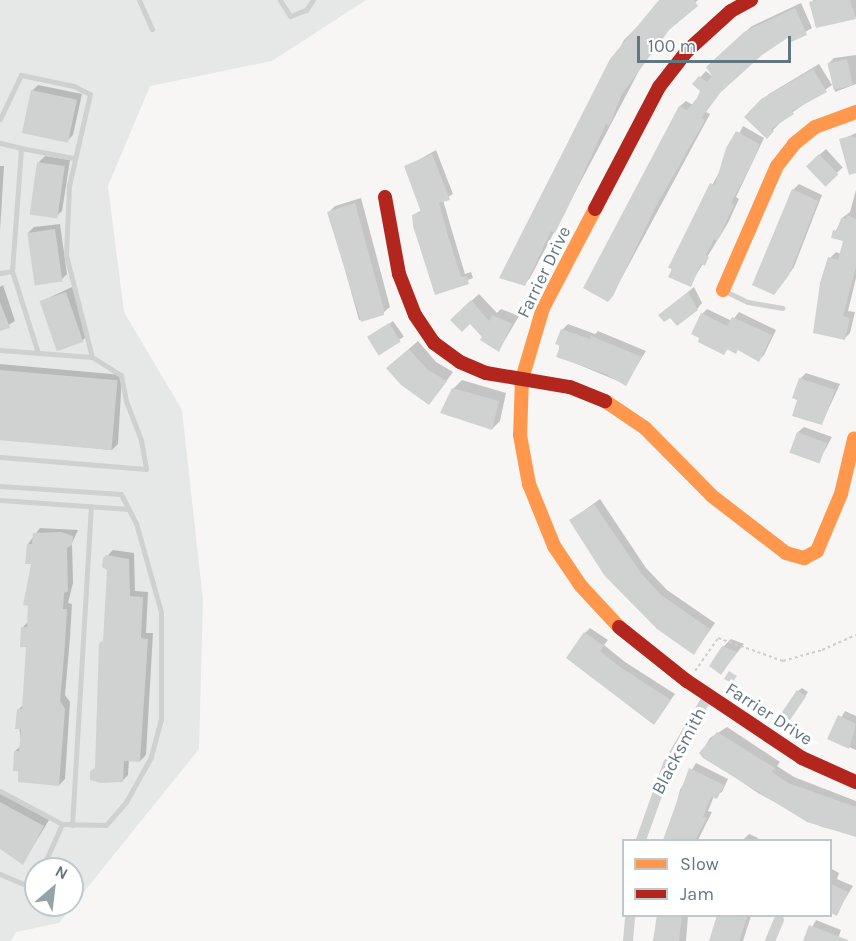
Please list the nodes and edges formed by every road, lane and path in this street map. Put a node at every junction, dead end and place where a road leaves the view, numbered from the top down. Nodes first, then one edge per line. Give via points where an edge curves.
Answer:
1 (139, 0) edge
2 (280, 0) edge
3 (313, 0) edge
4 (751, 0) edge
5 (152, 29) dead end
6 (856, 112) edge
7 (0, 119) edge
8 (0, 143) edge
9 (21, 148) junction
10 (73, 158) junction
11 (385, 197) dead end
12 (12, 272) junction
13 (0, 273) edge
14 (723, 290) joint
15 (782, 308) dead end
16 (0, 350) edge
17 (38, 353) junction
18 (92, 357) junction
19 (522, 380) junction
20 (854, 439) dead end
21 (0, 458) edge
22 (0, 486) edge
23 (0, 500) edge
24 (91, 507) junction
25 (129, 509) junction
26 (856, 635) edge
27 (687, 681) junction
28 (708, 696) junction
29 (856, 782) edge
30 (0, 791) edge
31 (62, 824) junction
32 (72, 825) junction
33 (640, 839) edge
34 (47, 857) edge
35 (0, 874) edge
36 (24, 884) edge
37 (630, 917) edge
38 (779, 920) dead end
39 (628, 941) edge
40 (770, 941) edge

1 - 5 lane
2 - 3 lane via 290,16 306,10
4 - 19 street, Farrier Drive via 731,10 687,51 659,87 543,308
6 - 14 street via 815,128 794,144 777,166
7 - 10 lane via 21,75 74,86 90,94
8 - 9 lane
9 - 10 lane
9 - 12 lane
10 - 18 lane via 66,255
11 - 19 street via 399,274 415,315 434,343 460,362 486,373
12 - 13 lane
12 - 17 lane
14 - 15 lane via 748,302
16 - 17 lane
17 - 18 lane
18 - 21 lane via 121,375 146,469
19 - 20 street via 570,387 606,401 645,428 712,496 786,553 804,558 817,551 841,494
19 - 27 street, Farrier Drive via 520,435 529,484 554,546 581,586 614,623
22 - 25 lane via 121,494
23 - 24 lane
24 - 25 lane
24 - 32 lane
25 - 32 lane via 161,612 161,718 151,757 126,802 106,825
26 - 27 path via 783,661 718,638
27 - 28 street, Farrier Drive
28 - 29 street, Farrier Drive via 802,758
28 - 33 street, Blacksmith via 668,764
30 - 31 lane
31 - 32 lane
31 - 34 lane
35 - 36 lane
37 - 39 street
38 - 40 street

